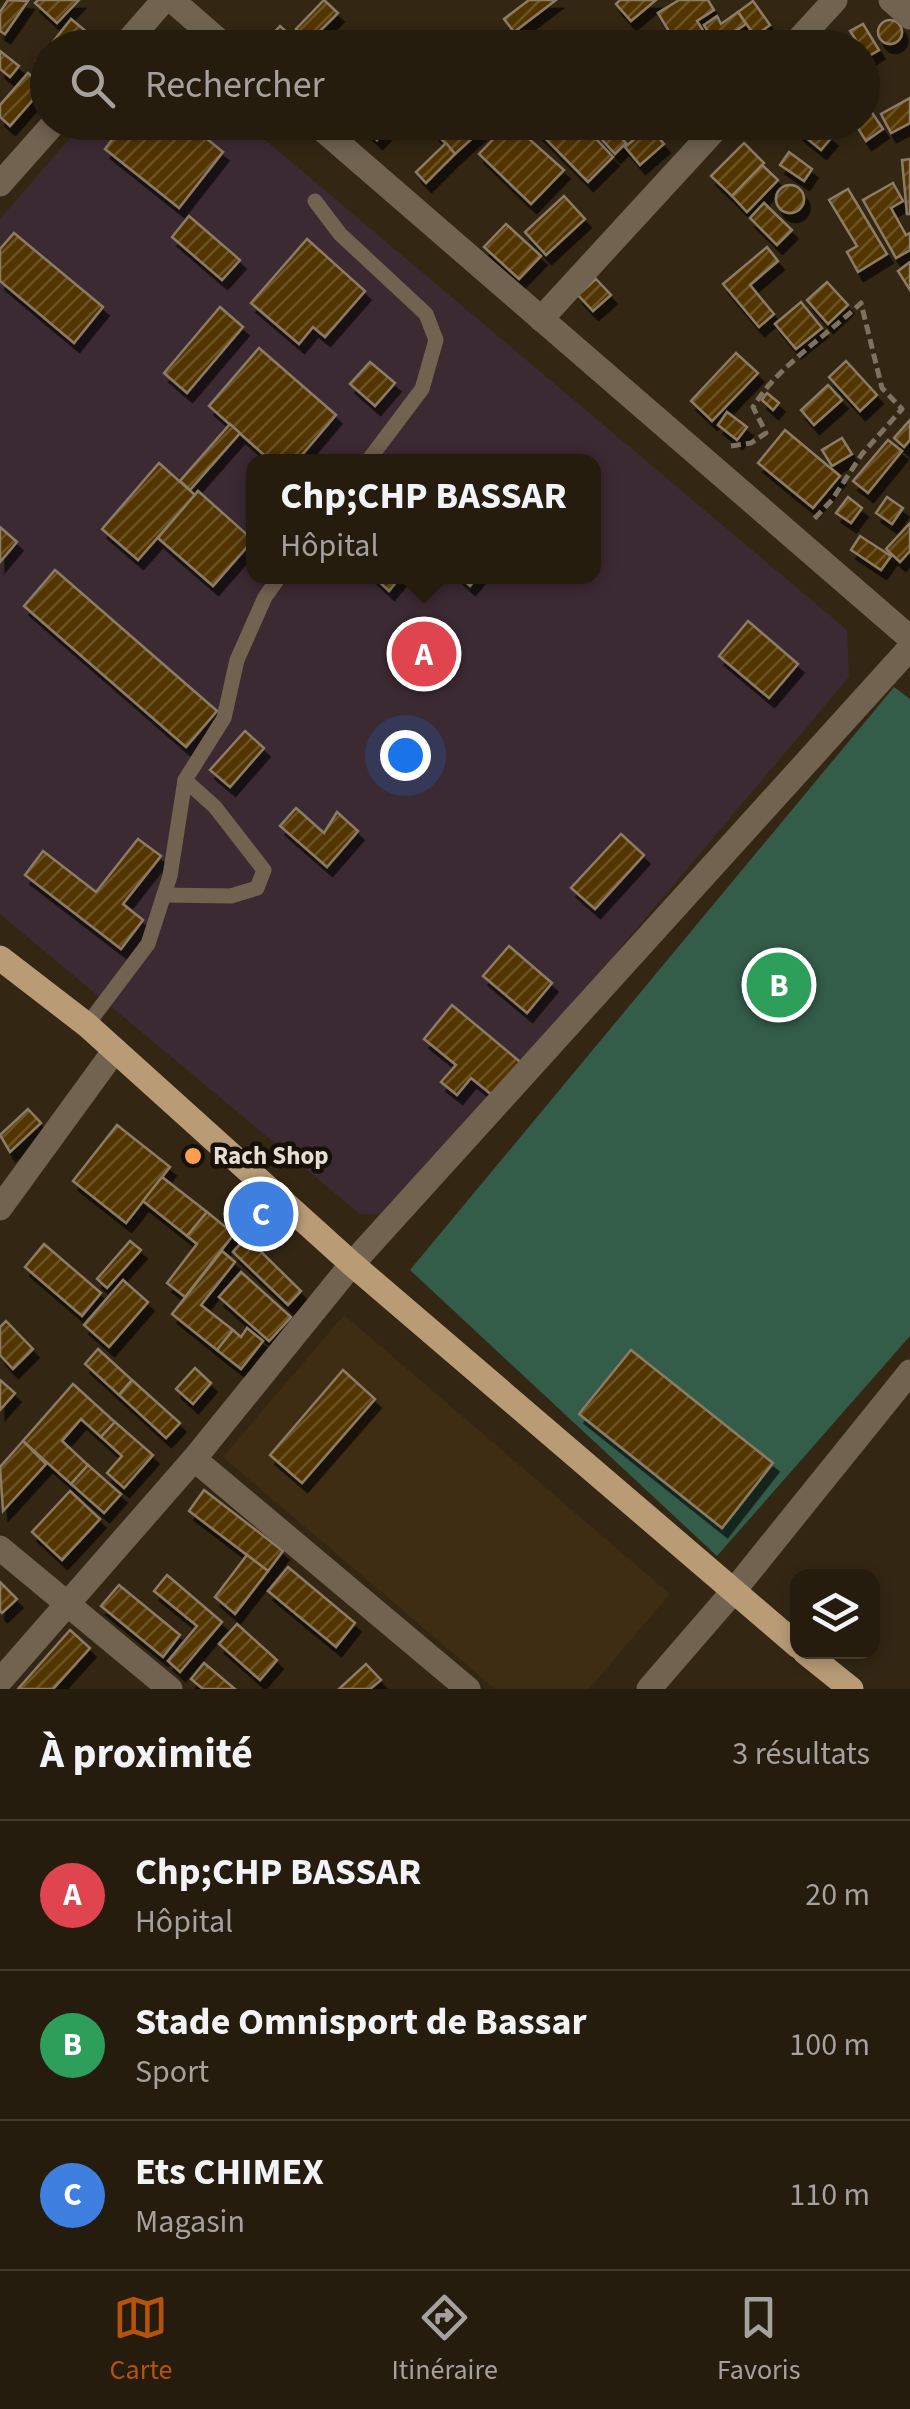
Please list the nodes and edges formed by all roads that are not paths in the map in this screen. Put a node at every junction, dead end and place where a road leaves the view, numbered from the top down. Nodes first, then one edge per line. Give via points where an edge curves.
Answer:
1 (164, 0) edge
2 (172, 0) edge
3 (835, 0) edge
4 (891, 0) edge
5 (910, 16) edge
6 (138, 30) edge
7 (206, 30) edge
8 (808, 30) edge
9 (39, 140) edge
10 (335, 140) edge
11 (705, 140) edge
12 (0, 184) edge
13 (314, 202) dead end
14 (541, 319) junction
15 (372, 454) edge
16 (274, 584) edge
17 (910, 638) edge
18 (910, 648) edge
19 (186, 780) junction
20 (164, 894) junction
21 (0, 958) edge
22 (87, 1026) junction
23 (115, 1050) junction
24 (0, 1208) edge
25 (352, 1264) junction
26 (910, 1372) edge
27 (194, 1459) junction
28 (0, 1548) edge
29 (732, 1594) junction
30 (70, 1604) junction
31 (790, 1640) edge
32 (814, 1659) edge
33 (0, 1681) edge
34 (170, 1689) edge
35 (468, 1689) edge
36 (649, 1689) edge
37 (852, 1689) edge

1 - 6 street
2 - 7 street
3 - 8 street
4 - 5 street
9 - 12 street
10 - 14 street
11 - 14 street
13 - 15 lane via 426,314 436,340 422,389
14 - 17 street
16 - 19 lane via 238,660 224,718
18 - 25 street
19 - 20 lane
19 - 20 lane via 264,870 257,888 230,896
20 - 22 lane via 148,944
21 - 22 main road
22 - 23 main road
23 - 24 street
23 - 25 main road
25 - 27 street
25 - 29 main road
26 - 29 street
27 - 30 street
27 - 35 street
28 - 30 street
29 - 31 main road
29 - 36 street
30 - 33 street
30 - 34 street
32 - 37 main road

